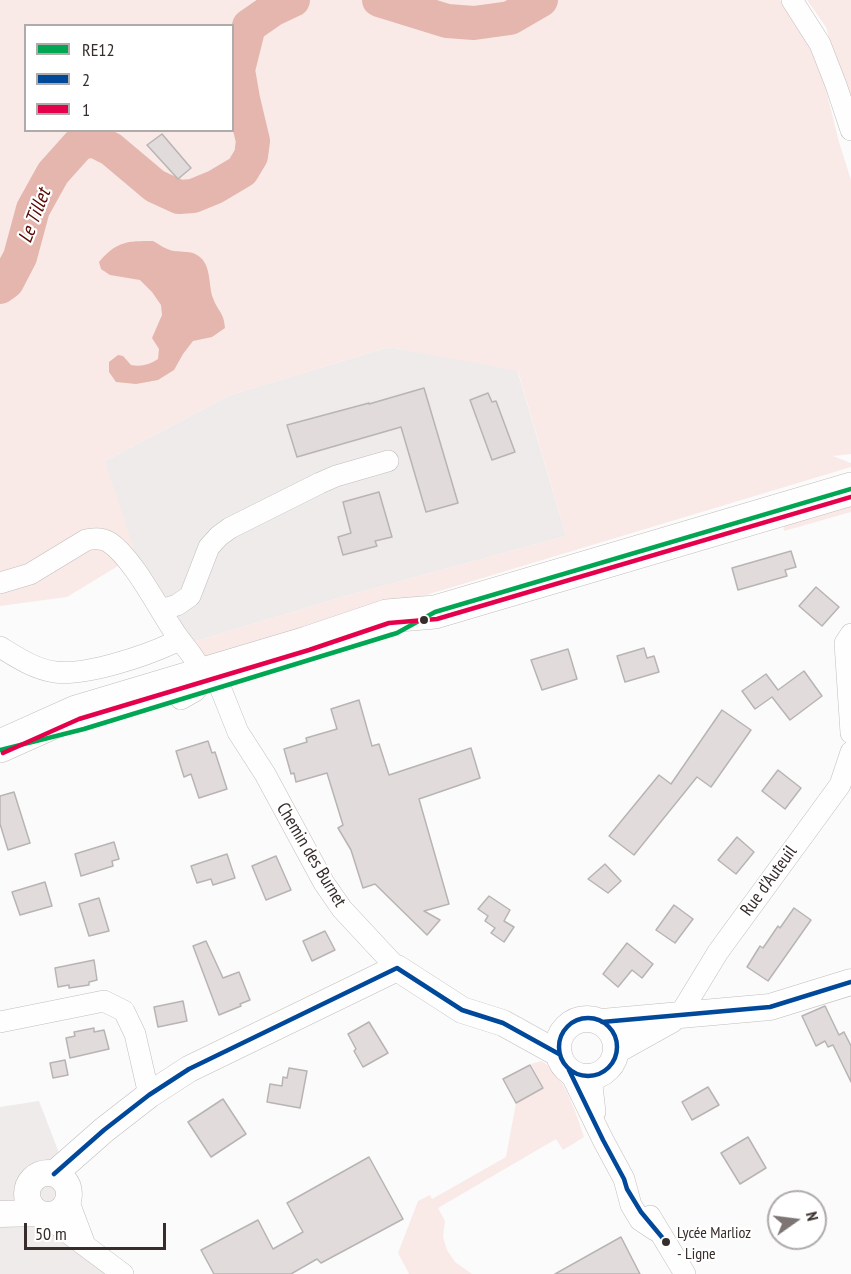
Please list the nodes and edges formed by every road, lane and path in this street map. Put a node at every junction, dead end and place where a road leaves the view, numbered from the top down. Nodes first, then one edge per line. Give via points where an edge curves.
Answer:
1 (792, 0) edge
2 (851, 130) edge
3 (388, 461) dead end
4 (851, 489) edge
5 (0, 583) edge
6 (160, 610) junction
7 (851, 634) edge
8 (176, 635) junction
9 (0, 647) edge
10 (211, 680) junction
11 (851, 733) edge
12 (0, 748) edge
13 (851, 752) edge
14 (397, 968) junction
15 (851, 982) edge
16 (690, 1015) junction
17 (0, 1022) edge
18 (602, 1022) junction
19 (503, 1023) junction
20 (568, 1026) junction
21 (616, 1050) junction
22 (573, 1067) junction
23 (148, 1095) junction
24 (63, 1187) junction
25 (36, 1206) junction
26 (0, 1209) edge
27 (0, 1214) edge
28 (85, 1245) junction
29 (123, 1274) edge
30 (685, 1274) edge

1 - 2 street via 820,44
3 - 6 street via 328,480 230,528 209,547 190,596
4 - 10 main road via 435,612 387,616
5 - 6 street, Chemin des Burnet via 30,574 87,540 100,539 126,558
6 - 8 street, Chemin des Burnet
7 - 11 street via 845,643
8 - 9 street via 173,644 158,651 65,673 26,663
8 - 10 street, Chemin des Burnet
10 - 12 main road via 76,712
10 - 12 main road via 180,699 84,729
10 - 14 street, Chemin des Burnet via 324,883 342,909
13 - 16 street, Rue d'Auteuil via 840,785 699,982
14 - 19 street, Chemin des Burnet via 462,1010
14 - 23 street via 189,1069
15 - 16 street via 770,1007
16 - 18 street
16 - 21 street
17 - 23 street via 104,1001 124,1011 135,1034
18 - 20 street via 584,1018
18 - 21 street via 614,1034
19 - 20 street, Chemin des Burnet
19 - 22 street, Chemin des Burnet
20 - 22 street via 559,1039
21 - 22 street via 615,1059 604,1072
22 - 30 street via 626,1184 632,1186
23 - 24 street via 90,1143
24 - 25 street via 61,1210 56,1214
24 - 25 street via 47,1173 34,1179 30,1184
24 - 28 street
25 - 26 street
25 - 27 street
25 - 28 street
28 - 29 street

